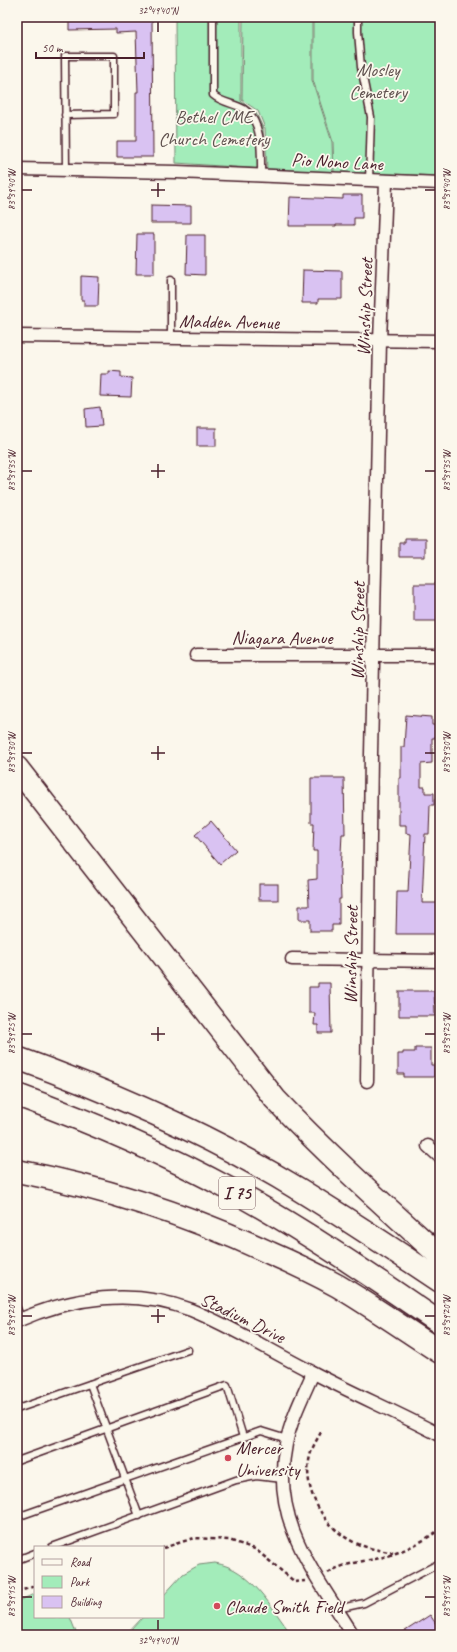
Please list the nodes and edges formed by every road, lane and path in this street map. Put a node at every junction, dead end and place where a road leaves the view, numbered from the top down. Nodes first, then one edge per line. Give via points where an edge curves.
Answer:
1 (213, 17) edge
2 (358, 17) edge
3 (65, 115) junction
4 (17, 169) edge
5 (66, 170) junction
6 (261, 175) junction
7 (369, 181) junction
8 (386, 182) junction
9 (440, 184) edge
10 (171, 280) dead end
11 (17, 336) edge
12 (171, 338) junction
13 (380, 341) junction
14 (440, 341) edge
15 (196, 655) dead end
16 (374, 655) junction
17 (440, 655) edge
18 (17, 768) edge
19 (292, 960) dead end
20 (368, 960) junction
21 (440, 961) edge
22 (17, 1058) edge
23 (367, 1082) dead end
24 (17, 1095) edge
25 (428, 1146) dead end
26 (440, 1157) edge
27 (17, 1171) edge
28 (440, 1256) edge
29 (440, 1281) edge
30 (18, 1316) edge
31 (440, 1323) edge
32 (188, 1350) dead end
33 (440, 1352) edge
34 (313, 1373) junction
35 (90, 1384) junction
36 (17, 1409) edge
37 (107, 1429) junction
38 (321, 1432) dead end
39 (440, 1434) edge
40 (243, 1437) junction
41 (287, 1439) junction
42 (17, 1462) edge
43 (125, 1479) junction
44 (283, 1479) junction
45 (17, 1516) edge
46 (138, 1516) junction
47 (440, 1529) edge
48 (55, 1546) edge
49 (164, 1548) edge
50 (34, 1553) edge
51 (396, 1553) junction
52 (17, 1560) edge
53 (440, 1563) edge
54 (318, 1579) junction
55 (34, 1586) edge
56 (17, 1592) edge
57 (337, 1609) junction
58 (353, 1635) edge

1 - 6 lane via 213,95 219,100 244,109 252,116 259,135
2 - 7 lane via 361,67 371,117
3 - 3 lane via 65,56 114,56 114,114
3 - 5 lane
4 - 5 street, Pio Nono Lane
5 - 6 street, Pio Nono Lane
6 - 7 street, Pio Nono Lane
7 - 8 street, Pio Nono Lane
8 - 9 street, Pio Nono Lane
8 - 13 street, Winship Street
10 - 12 lane
11 - 12 street, Madden Avenue
12 - 13 street, Madden Avenue
13 - 14 street, Madden Avenue
13 - 16 street, Winship Street
15 - 16 street, Niagara Avenue
16 - 17 street, Niagara Avenue
16 - 20 street, Winship Street
18 - 28 highway via 275,1099 349,1174
19 - 20 street
20 - 21 street
20 - 23 street, Winship Street
22 - 29 highway, I 75 via 78,1080 145,1109 241,1156 300,1190
24 - 31 highway, I 75 via 157,1152 233,1191 311,1237
25 - 26 street
27 - 33 highway via 116,1194 242,1239 337,1286
30 - 34 street, Stadium Drive via 83,1300 129,1298 164,1303 215,1320
32 - 35 lane
34 - 39 street, Stadium Drive
34 - 41 street
35 - 36 lane
35 - 37 lane
37 - 40 lane via 227,1385
37 - 42 lane
37 - 43 lane
38 - 51 path via 309,1458 311,1492 318,1506 328,1522 342,1535 372,1549
40 - 41 lane via 261,1431
40 - 43 lane
41 - 44 street
43 - 45 lane
43 - 46 lane
44 - 46 lane via 256,1476 236,1480
44 - 54 street via 286,1512 295,1539
46 - 48 lane
47 - 51 path via 428,1538
49 - 54 path via 194,1538 228,1540 255,1549 295,1582
50 - 52 lane
51 - 54 path via 338,1566
53 - 57 lane via 364,1603
54 - 57 street
55 - 56 path
57 - 58 street

